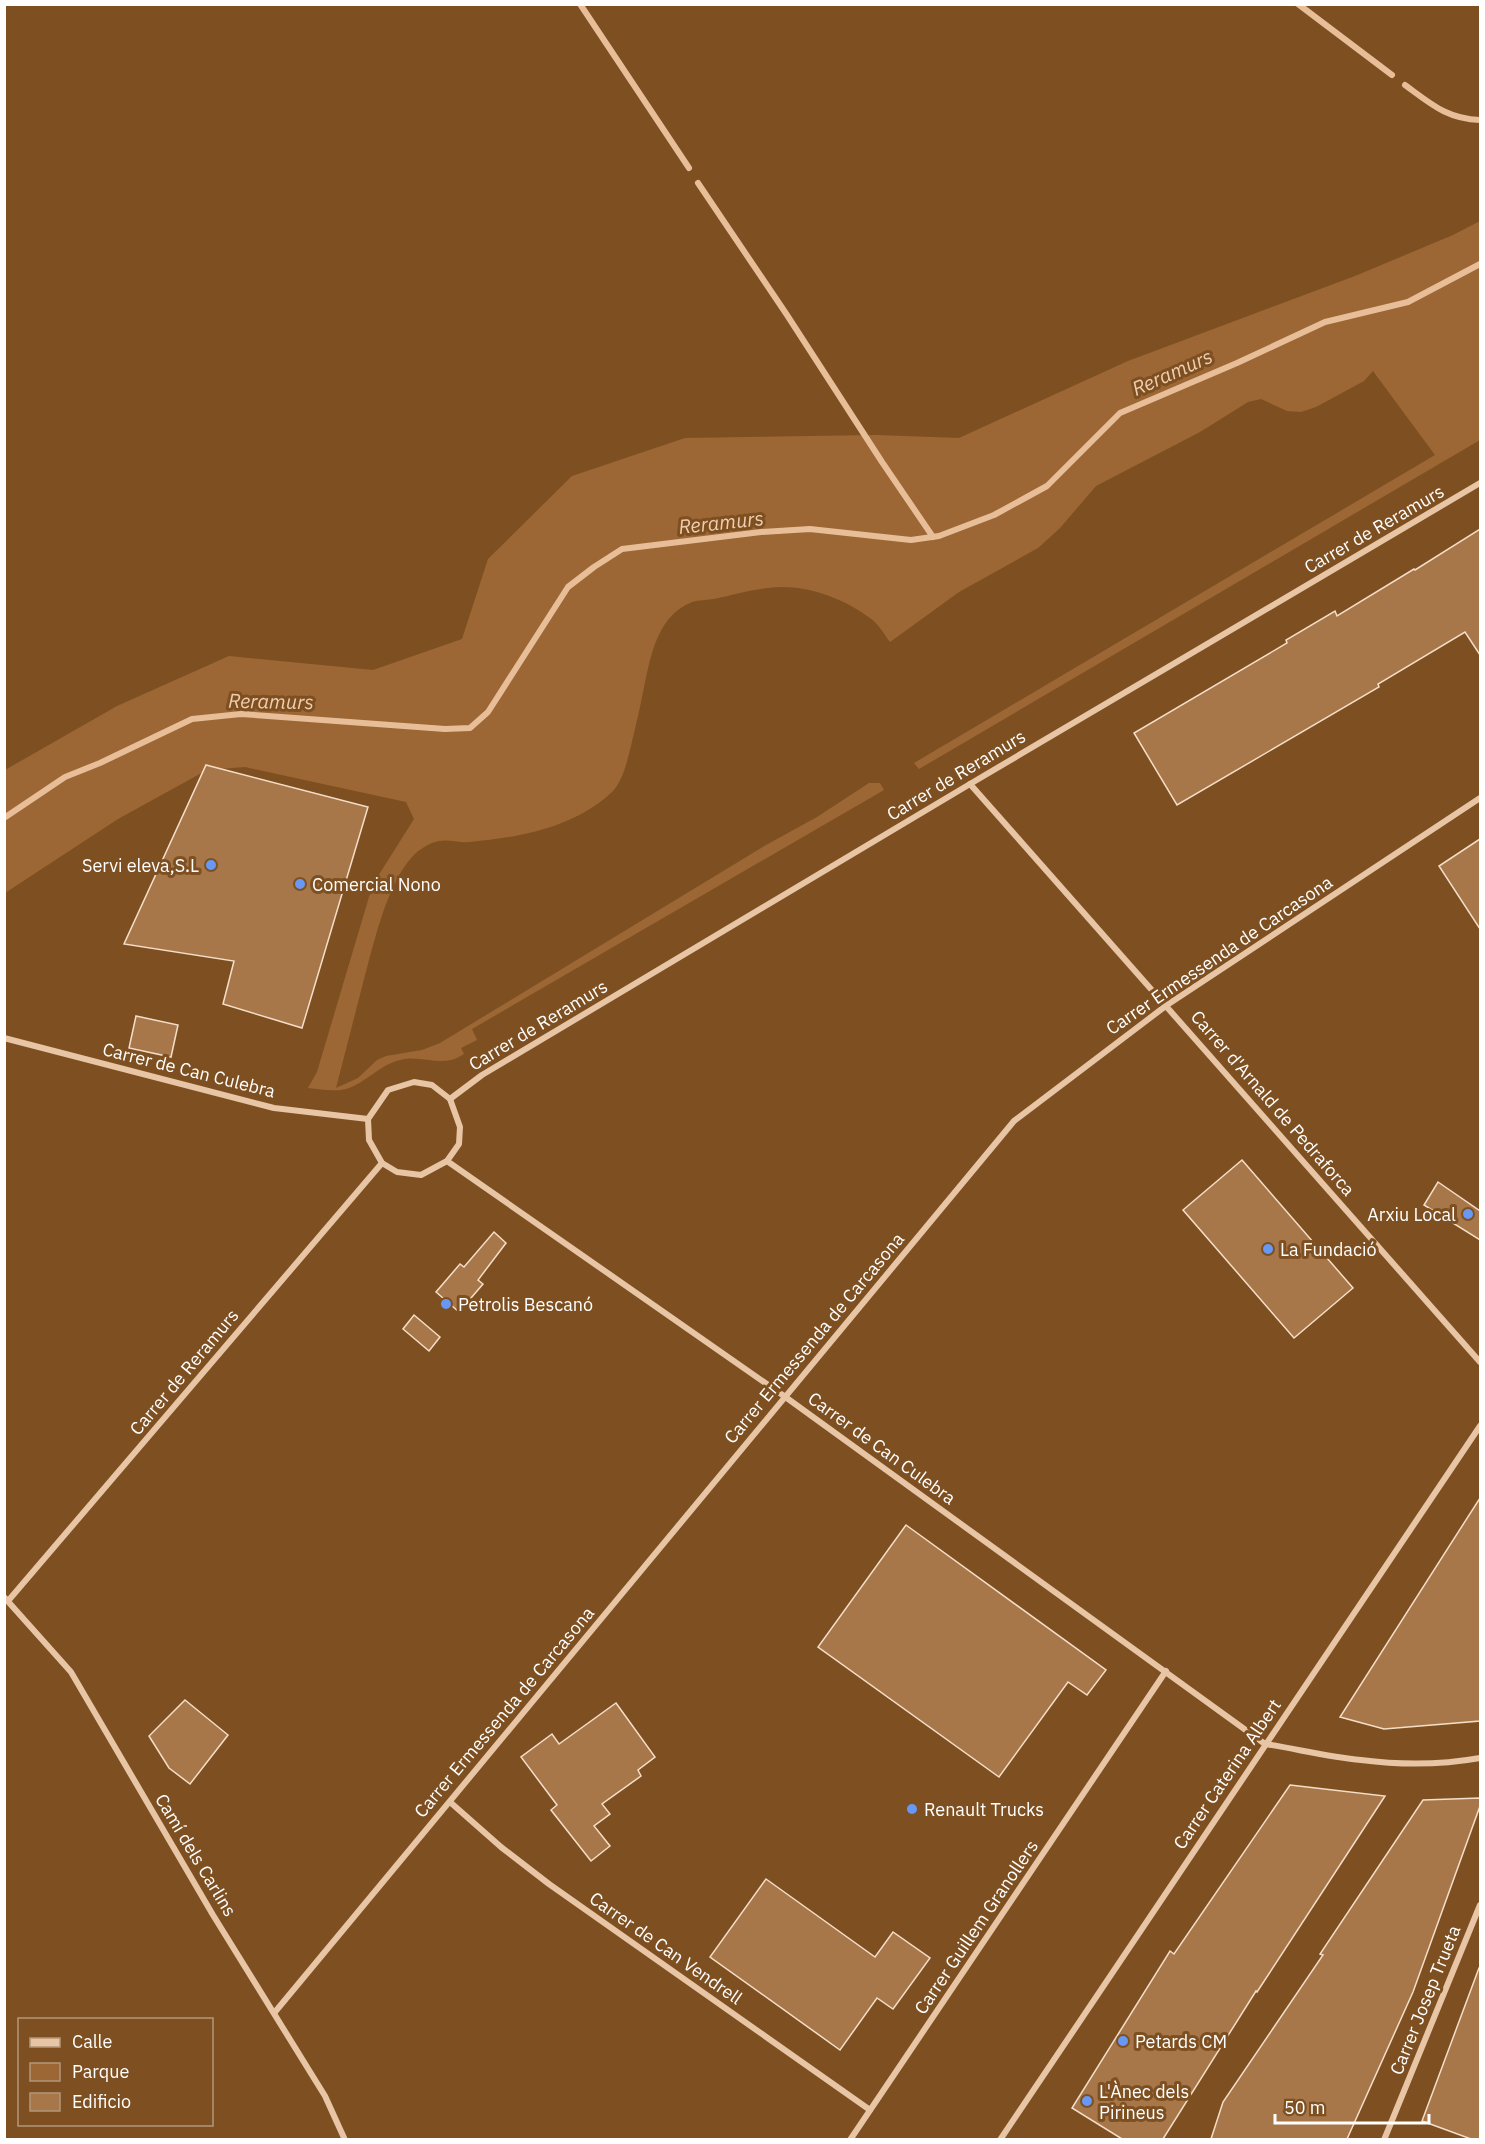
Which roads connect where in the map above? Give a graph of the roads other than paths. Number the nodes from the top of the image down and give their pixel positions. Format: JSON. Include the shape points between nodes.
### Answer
{"nodes":[{"id":1,"x":1480,"y":483,"type":"edge"},
{"id":2,"x":970,"y":784,"type":"junction"},
{"id":3,"x":1480,"y":798,"type":"edge"},
{"id":4,"x":1167,"y":1005,"type":"junction"},
{"id":5,"x":4,"y":1038,"type":"edge"},
{"id":6,"x":450,"y":1099,"type":"junction"},
{"id":7,"x":368,"y":1119,"type":"junction"},
{"id":8,"x":447,"y":1161,"type":"junction"},
{"id":9,"x":382,"y":1162,"type":"junction"},
{"id":10,"x":1480,"y":1362,"type":"edge"},
{"id":11,"x":784,"y":1396,"type":"junction"},
{"id":12,"x":1480,"y":1426,"type":"edge"},
{"id":13,"x":7,"y":1599,"type":"edge"},
{"id":14,"x":1166,"y":1671,"type":"junction"},
{"id":15,"x":1265,"y":1744,"type":"junction"},
{"id":16,"x":1480,"y":1758,"type":"edge"},
{"id":17,"x":450,"y":1802,"type":"junction"},
{"id":18,"x":1480,"y":1905,"type":"edge"},
{"id":19,"x":275,"y":2012,"type":"junction"},
{"id":20,"x":870,"y":2110,"type":"junction"},
{"id":21,"x":345,"y":2139,"type":"edge"},
{"id":22,"x":850,"y":2139,"type":"edge"},
{"id":23,"x":1000,"y":2139,"type":"edge"},
{"id":24,"x":1384,"y":2139,"type":"edge"}],
"edges":[{"from":1,"to":2,"type":"street","name":"Carrer de Reramurs"},
{"from":2,"to":4,"type":"street","name":"Carrer d'Arnald de Pedraforca"},
{"from":2,"to":6,"type":"street","name":"Carrer de Reramurs","via":[[492,1069]]},
{"from":3,"to":4,"type":"street","name":"Carrer Ermessenda de Carcasona"},
{"from":4,"to":10,"type":"street","name":"Carrer d'Arnald de Pedraforca"},
{"from":4,"to":11,"type":"street","name":"Carrer Ermessenda de Carcasona","via":[[1014,1121]]},
{"from":5,"to":7,"type":"street","name":"Carrer de Can Culebra","via":[[274,1108]]},
{"from":6,"to":7,"type":"street","via":[[432,1085],[414,1082],[388,1090]]},
{"from":6,"to":8,"type":"street","via":[[460,1127],[459,1144]]},
{"from":7,"to":9,"type":"street","via":[[369,1140]]},
{"from":8,"to":9,"type":"street","via":[[421,1174],[397,1172]]},
{"from":8,"to":11,"type":"street","name":"Carrer de Can Culebra"},
{"from":9,"to":13,"type":"street","name":"Carrer de Reramurs"},
{"from":11,"to":14,"type":"street","name":"Carrer de Can Culebra"},
{"from":11,"to":17,"type":"street","name":"Carrer Ermessenda de Carcasona"},
{"from":12,"to":15,"type":"street","name":"Carrer Caterina Albert"},
{"from":13,"to":19,"type":"street","name":"Camí dels Carlins","via":[[70,1672],[213,1915]]},
{"from":14,"to":15,"type":"street","name":"Carrer de Can Culebra"},
{"from":14,"to":20,"type":"street","name":"Carrer Guillem Granollers"},
{"from":15,"to":16,"type":"street","via":[[1360,1760],[1406,1763]]},
{"from":15,"to":23,"type":"street","name":"Carrer Caterina Albert"},
{"from":17,"to":19,"type":"street","name":"Carrer Ermessenda de Carcasona"},
{"from":17,"to":20,"type":"street","name":"Carrer de Can Vendrell","via":[[549,1884]]},
{"from":18,"to":24,"type":"street","name":"Carrer Josep Trueta"},
{"from":19,"to":21,"type":"street","name":"Camí dels Carlins","via":[[325,2096]]},
{"from":20,"to":22,"type":"street","name":"Carrer Guillem Granollers"}]}
